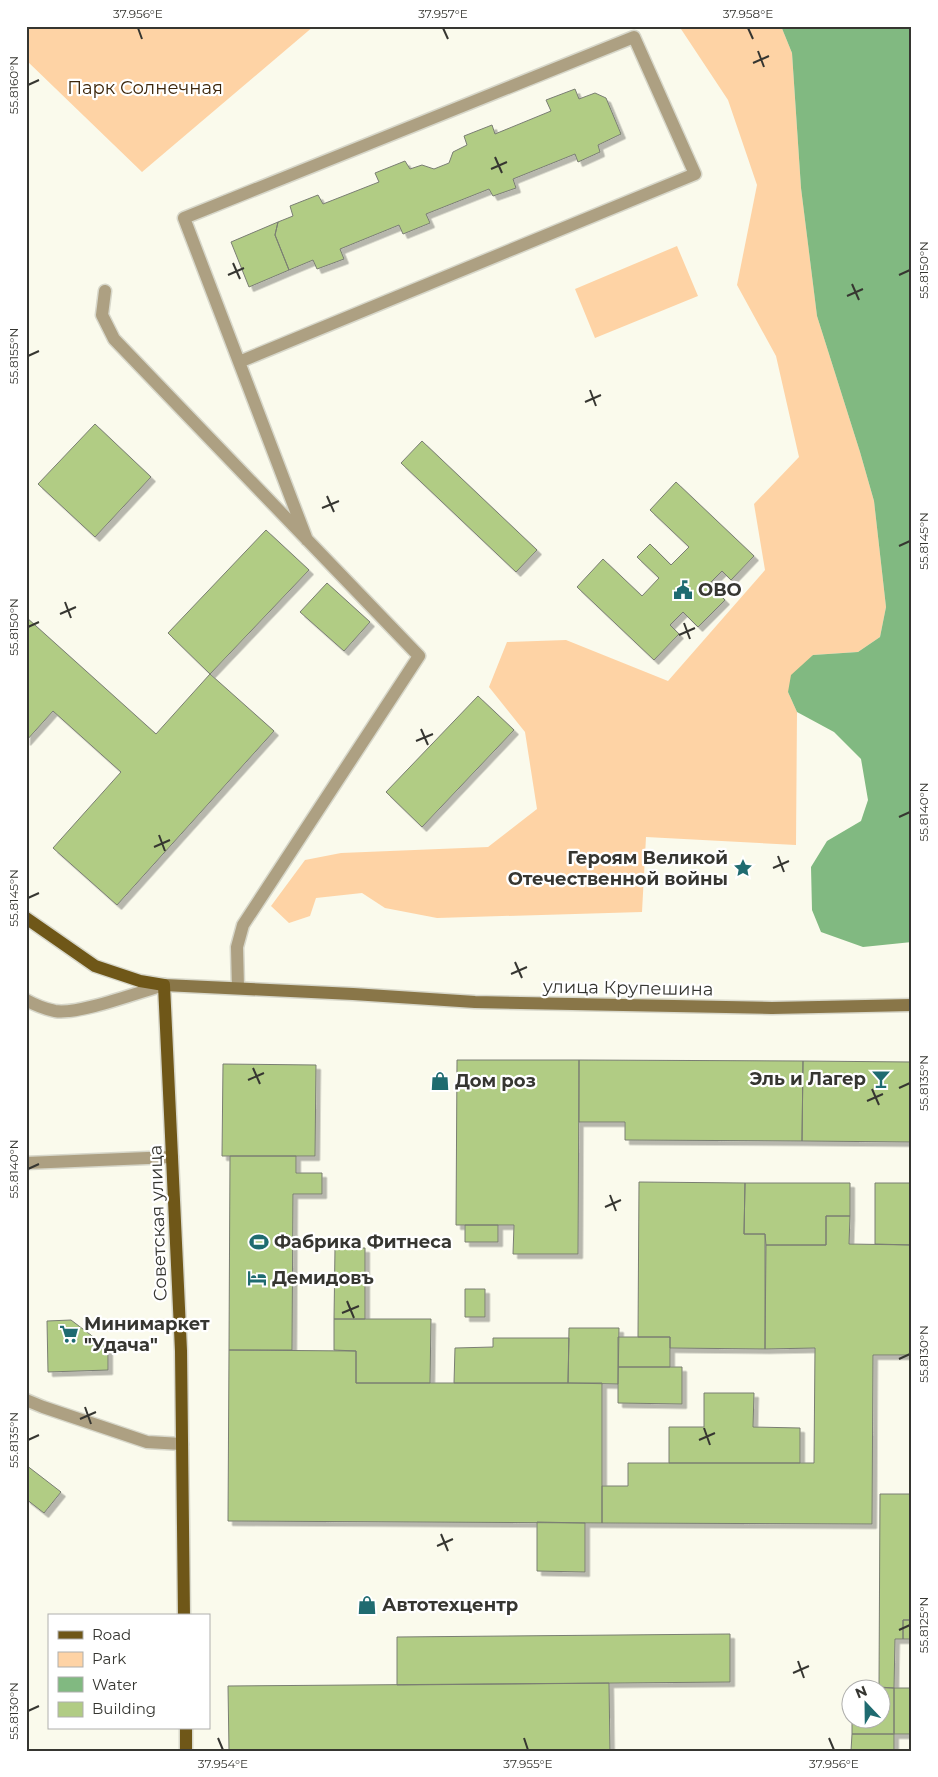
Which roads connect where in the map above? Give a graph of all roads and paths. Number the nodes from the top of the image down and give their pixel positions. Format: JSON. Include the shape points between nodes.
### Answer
{"nodes":[{"id":1,"x":105,"y":291,"type":"dead end"},
{"id":2,"x":239,"y":362,"type":"junction"},
{"id":3,"x":307,"y":540,"type":"junction"},
{"id":4,"x":26,"y":918,"type":"edge"},
{"id":5,"x":164,"y":985,"type":"junction"},
{"id":6,"x":238,"y":988,"type":"junction"},
{"id":7,"x":26,"y":1000,"type":"edge"},
{"id":8,"x":912,"y":1004,"type":"edge"},
{"id":9,"x":172,"y":1157,"type":"junction"},
{"id":10,"x":26,"y":1163,"type":"edge"},
{"id":11,"x":26,"y":1400,"type":"edge"},
{"id":12,"x":182,"y":1444,"type":"junction"},
{"id":13,"x":184,"y":1614,"type":"edge"},
{"id":14,"x":186,"y":1730,"type":"edge"},
{"id":15,"x":186,"y":1751,"type":"edge"}],
"edges":[{"from":1,"to":3,"type":"lane","via":[[102,315],[114,339]]},
{"from":2,"to":2,"type":"lane","via":[[184,218],[634,37],[695,174]]},
{"from":2,"to":3,"type":"lane"},
{"from":3,"to":6,"type":"lane","via":[[419,656],[243,925],[237,947]]},
{"from":4,"to":5,"type":"main road","via":[[95,966],[140,981]]},
{"from":5,"to":6,"type":"main road","name":"улица Крупешина"},
{"from":5,"to":7,"type":"lane","via":[[74,1011],[56,1012]]},
{"from":5,"to":9,"type":"main road","name":"Советская улица"},
{"from":6,"to":8,"type":"main road","name":"улица Крупешина","via":[[515,1002],[772,1008]]},
{"from":9,"to":10,"type":"lane"},
{"from":9,"to":12,"type":"main road","name":"Советская улица"},
{"from":11,"to":12,"type":"lane","via":[[147,1442]]},
{"from":12,"to":13,"type":"main road","name":"Советская улица"},
{"from":14,"to":15,"type":"main road"}]}
